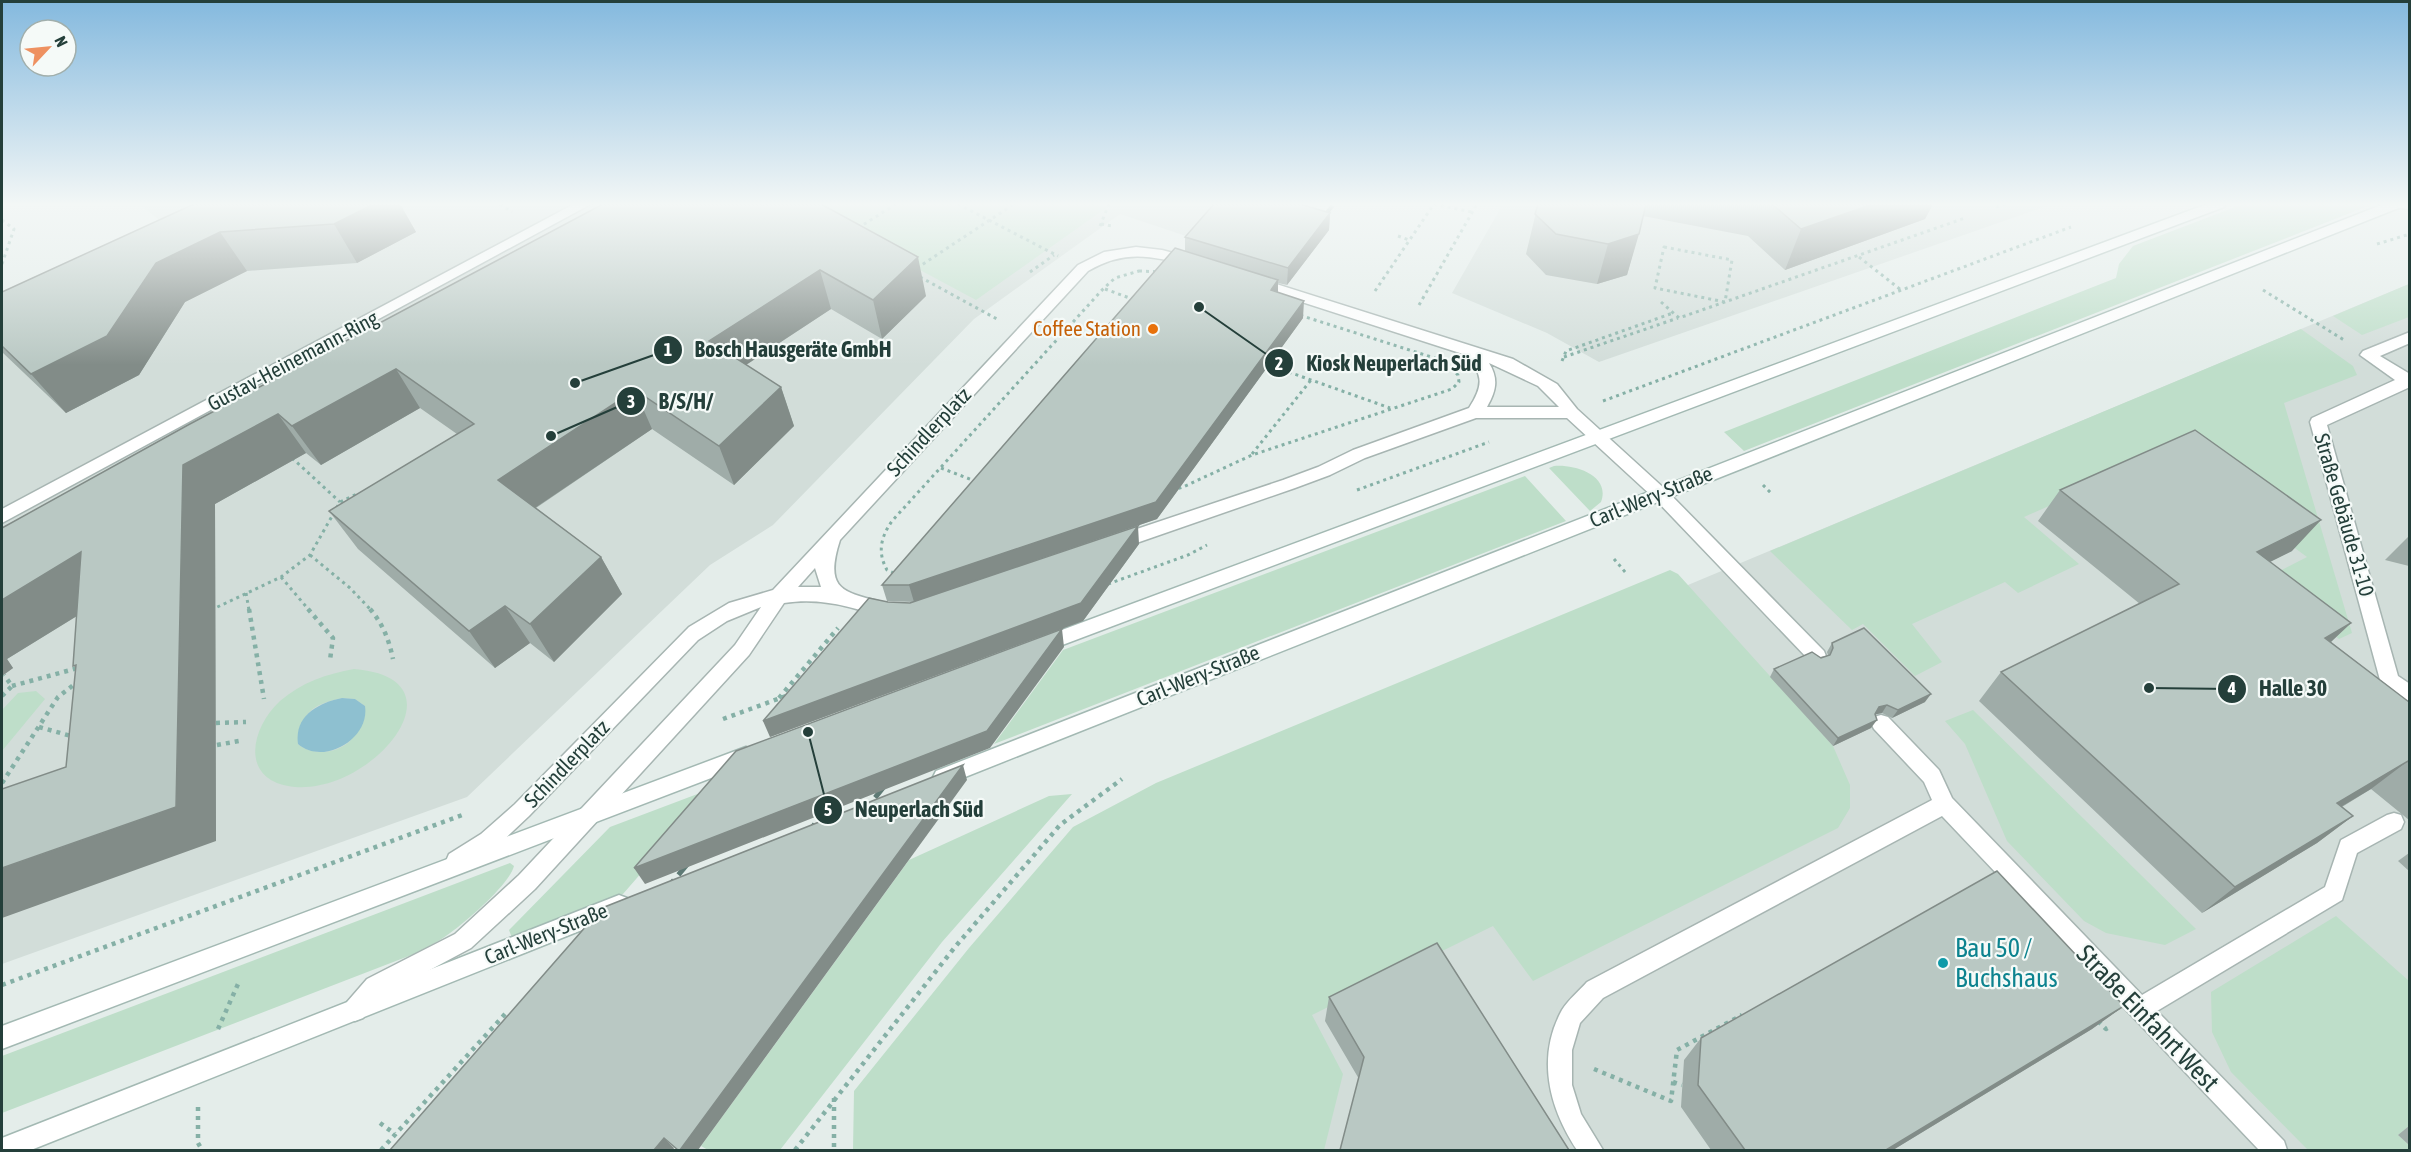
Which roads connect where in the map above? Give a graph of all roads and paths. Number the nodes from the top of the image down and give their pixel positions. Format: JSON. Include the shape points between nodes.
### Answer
{"nodes":[{"id":1,"x":484,"y":258,"type":"edge"},
{"id":2,"x":932,"y":258,"type":"edge"},
{"id":3,"x":1050,"y":258,"type":"edge"},
{"id":4,"x":1063,"y":258,"type":"edge"},
{"id":5,"x":1102,"y":258,"type":"edge"},
{"id":6,"x":1176,"y":258,"type":"edge"},
{"id":7,"x":1397,"y":258,"type":"edge"},
{"id":8,"x":1446,"y":258,"type":"edge"},
{"id":9,"x":1662,"y":258,"type":"edge"},
{"id":10,"x":1720,"y":258,"type":"edge"},
{"id":11,"x":1853,"y":258,"type":"edge"},
{"id":12,"x":1860,"y":258,"type":"edge"},
{"id":13,"x":1989,"y":258,"type":"edge"},
{"id":14,"x":2076,"y":258,"type":"edge"},
{"id":15,"x":2260,"y":258,"type":"edge"},
{"id":16,"x":1206,"y":267,"type":"edge"},
{"id":17,"x":1083,"y":268,"type":"junction"},
{"id":18,"x":1030,"y":272,"type":"dead end"},
{"id":19,"x":1238,"y":277,"type":"edge"},
{"id":20,"x":1103,"y":289,"type":"junction"},
{"id":21,"x":1902,"y":290,"type":"junction"},
{"id":22,"x":2263,"y":290,"type":"dead end"},
{"id":23,"x":1371,"y":296,"type":"dead end"},
{"id":24,"x":1661,"y":302,"type":"dead end"},
{"id":25,"x":1725,"y":302,"type":"junction"},
{"id":26,"x":1143,"y":303,"type":"edge"},
{"id":27,"x":1674,"y":313,"type":"junction"},
{"id":28,"x":1679,"y":318,"type":"junction"},
{"id":29,"x":1405,"y":330,"type":"junction"},
{"id":30,"x":1022,"y":332,"type":"junction"},
{"id":31,"x":2409,"y":337,"type":"edge"},
{"id":32,"x":1467,"y":350,"type":"junction"},
{"id":33,"x":1566,"y":351,"type":"dead end"},
{"id":34,"x":2368,"y":355,"type":"junction"},
{"id":35,"x":1564,"y":357,"type":"dead end"},
{"id":36,"x":1269,"y":365,"type":"edge"},
{"id":37,"x":1312,"y":380,"type":"junction"},
{"id":38,"x":2409,"y":381,"type":"edge"},
{"id":39,"x":1392,"y":409,"type":"junction"},
{"id":40,"x":1397,"y":412,"type":"dead end"},
{"id":41,"x":1475,"y":412,"type":"junction"},
{"id":42,"x":1571,"y":413,"type":"junction"},
{"id":43,"x":1598,"y":437,"type":"junction"},
{"id":44,"x":1493,"y":440,"type":"dead end"},
{"id":45,"x":288,"y":455,"type":"edge"},
{"id":46,"x":1252,"y":455,"type":"junction"},
{"id":47,"x":941,"y":468,"type":"junction"},
{"id":48,"x":977,"y":482,"type":"edge"},
{"id":49,"x":1763,"y":485,"type":"dead end"},
{"id":50,"x":1353,"y":491,"type":"dead end"},
{"id":51,"x":361,"y":493,"type":"edge"},
{"id":52,"x":1771,"y":493,"type":"dead end"},
{"id":53,"x":1660,"y":494,"type":"junction"},
{"id":54,"x":340,"y":502,"type":"junction"},
{"id":55,"x":1099,"y":504,"type":"edge"},
{"id":56,"x":1083,"y":512,"type":"edge"},
{"id":57,"x":1101,"y":514,"type":"junction"},
{"id":58,"x":1065,"y":516,"type":"edge"},
{"id":59,"x":2,"y":517,"type":"edge"},
{"id":60,"x":1112,"y":518,"type":"edge"},
{"id":61,"x":1077,"y":521,"type":"junction"},
{"id":62,"x":1070,"y":530,"type":"edge"},
{"id":63,"x":837,"y":531,"type":"junction"},
{"id":64,"x":1035,"y":535,"type":"edge"},
{"id":65,"x":1023,"y":538,"type":"junction"},
{"id":66,"x":1212,"y":542,"type":"dead end"},
{"id":67,"x":1028,"y":544,"type":"edge"},
{"id":68,"x":1096,"y":550,"type":"edge"},
{"id":69,"x":310,"y":555,"type":"junction"},
{"id":70,"x":1614,"y":559,"type":"dead end"},
{"id":71,"x":887,"y":570,"type":"junction"},
{"id":72,"x":1626,"y":573,"type":"dead end"},
{"id":73,"x":281,"y":577,"type":"junction"},
{"id":74,"x":1101,"y":586,"type":"edge"},
{"id":75,"x":246,"y":593,"type":"junction"},
{"id":76,"x":839,"y":596,"type":"junction"},
{"id":77,"x":778,"y":597,"type":"junction"},
{"id":78,"x":860,"y":603,"type":"junction"},
{"id":79,"x":903,"y":611,"type":"edge"},
{"id":80,"x":205,"y":612,"type":"dead end"},
{"id":81,"x":1025,"y":651,"type":"edge"},
{"id":82,"x":1817,"y":656,"type":"edge"},
{"id":83,"x":393,"y":659,"type":"dead end"},
{"id":84,"x":330,"y":660,"type":"dead end"},
{"id":85,"x":79,"y":668,"type":"edge"},
{"id":86,"x":4,"y":675,"type":"dead end"},
{"id":87,"x":84,"y":676,"type":"edge"},
{"id":88,"x":12,"y":686,"type":"junction"},
{"id":89,"x":789,"y":695,"type":"edge"},
{"id":90,"x":2409,"y":695,"type":"edge"},
{"id":91,"x":2,"y":696,"type":"edge"},
{"id":92,"x":264,"y":699,"type":"dead end"},
{"id":93,"x":778,"y":699,"type":"junction"},
{"id":94,"x":246,"y":722,"type":"dead end"},
{"id":95,"x":712,"y":722,"type":"dead end"},
{"id":96,"x":216,"y":723,"type":"dead end"},
{"id":97,"x":1881,"y":723,"type":"dead end"},
{"id":98,"x":39,"y":727,"type":"junction"},
{"id":99,"x":80,"y":735,"type":"edge"},
{"id":100,"x":238,"y":741,"type":"dead end"},
{"id":101,"x":217,"y":746,"type":"dead end"},
{"id":102,"x":768,"y":748,"type":"edge"},
{"id":103,"x":1122,"y":779,"type":"dead end"},
{"id":104,"x":2,"y":783,"type":"edge"},
{"id":105,"x":929,"y":783,"type":"edge"},
{"id":106,"x":1944,"y":804,"type":"junction"},
{"id":107,"x":474,"y":811,"type":"dead end"},
{"id":108,"x":589,"y":815,"type":"junction"},
{"id":109,"x":2394,"y":822,"type":"dead end"},
{"id":110,"x":441,"y":872,"type":"junction"},
{"id":111,"x":642,"y":896,"type":"edge"},
{"id":112,"x":2,"y":985,"type":"edge"},
{"id":113,"x":2139,"y":1009,"type":"junction"},
{"id":114,"x":355,"y":1010,"type":"junction"},
{"id":115,"x":1749,"y":1011,"type":"edge"},
{"id":116,"x":506,"y":1013,"type":"dead end"},
{"id":117,"x":2090,"y":1013,"type":"edge"},
{"id":118,"x":2,"y":1038,"type":"edge"},
{"id":119,"x":1673,"y":1082,"type":"junction"},
{"id":120,"x":1682,"y":1085,"type":"dead end"},
{"id":121,"x":834,"y":1098,"type":"junction"},
{"id":122,"x":1571,"y":1120,"type":"junction"},
{"id":123,"x":380,"y":1123,"type":"dead end"},
{"id":124,"x":395,"y":1134,"type":"junction"},
{"id":125,"x":2,"y":1150,"type":"edge"},
{"id":126,"x":381,"y":1150,"type":"edge"},
{"id":127,"x":795,"y":1150,"type":"edge"},
{"id":128,"x":834,"y":1150,"type":"edge"},
{"id":129,"x":1591,"y":1150,"type":"edge"},
{"id":130,"x":2275,"y":1150,"type":"edge"}],
"edges":[{"from":1,"to":59,"type":"main road","name":"Gustav-Heinemann-Ring"},
{"from":2,"to":30,"type":"path","via":[[911,272]]},
{"from":3,"to":18,"type":"path"},
{"from":4,"to":17,"type":"path"},
{"from":5,"to":17,"type":"main road","name":"Schindlerplatz"},
{"from":6,"to":16,"type":"main road","name":"Schindlerplatz"},
{"from":7,"to":23,"type":"path"},
{"from":8,"to":29,"type":"path"},
{"from":9,"to":25,"type":"path","via":[[1655,288]]},
{"from":10,"to":25,"type":"path","via":[[1732,260]]},
{"from":11,"to":25,"type":"path"},
{"from":12,"to":21,"type":"path"},
{"from":13,"to":21,"type":"path"},
{"from":14,"to":43,"type":"main road"},
{"from":15,"to":53,"type":"main road","name":"Carl-Wery-Straße"},
{"from":17,"to":30,"type":"main road","name":"Schindlerplatz"},
{"from":19,"to":29,"type":"main road"},
{"from":20,"to":26,"type":"path"},
{"from":20,"to":39,"type":"path","via":[[1126,273],[1164,272],[1444,361],[1458,375],[1459,382],[1452,389]]},
{"from":20,"to":47,"type":"path"},
{"from":21,"to":42,"type":"path"},
{"from":22,"to":34,"type":"path"},
{"from":24,"to":27,"type":"path"},
{"from":25,"to":28,"type":"path"},
{"from":27,"to":28,"type":"path"},
{"from":27,"to":33,"type":"path"},
{"from":28,"to":35,"type":"path"},
{"from":29,"to":32,"type":"main road"},
{"from":30,"to":63,"type":"main road","name":"Schindlerplatz"},
{"from":31,"to":34,"type":"main road"},
{"from":32,"to":41,"type":"main road","via":[[1478,358],[1489,380],[1488,390]]},
{"from":32,"to":42,"type":"main road","via":[[1507,363],[1545,383],[1561,396]]},
{"from":34,"to":38,"type":"main road"},
{"from":36,"to":37,"type":"path"},
{"from":37,"to":39,"type":"path"},
{"from":37,"to":46,"type":"path"},
{"from":38,"to":90,"type":"main road","name":"Straße Gebäude 31-10","via":[[2318,422],[2390,680]]},
{"from":39,"to":40,"type":"path"},
{"from":39,"to":46,"type":"path"},
{"from":41,"to":42,"type":"main road"},
{"from":41,"to":68,"type":"main road","via":[[1289,484]]},
{"from":42,"to":43,"type":"main road"},
{"from":43,"to":53,"type":"main road"},
{"from":43,"to":81,"type":"main road"},
{"from":44,"to":50,"type":"path"},
{"from":45,"to":54,"type":"path"},
{"from":46,"to":57,"type":"path","via":[[1183,487]]},
{"from":47,"to":48,"type":"path"},
{"from":47,"to":71,"type":"path","via":[[884,533],[880,556]]},
{"from":49,"to":52,"type":"path"},
{"from":51,"to":54,"type":"path"},
{"from":53,"to":82,"type":"main road"},
{"from":53,"to":105,"type":"main road","name":"Carl-Wery-Straße"},
{"from":54,"to":69,"type":"path"},
{"from":55,"to":57,"type":"path"},
{"from":56,"to":61,"type":"path"},
{"from":57,"to":60,"type":"path"},
{"from":57,"to":61,"type":"path"},
{"from":58,"to":61,"type":"path"},
{"from":61,"to":62,"type":"path"},
{"from":61,"to":65,"type":"path"},
{"from":63,"to":76,"type":"main road","via":[[828,547],[824,575],[829,589]]},
{"from":63,"to":77,"type":"main road","name":"Schindlerplatz"},
{"from":64,"to":65,"type":"path","via":[[1020,531]]},
{"from":65,"to":67,"type":"path"},
{"from":65,"to":71,"type":"path","via":[[909,574]]},
{"from":66,"to":74,"type":"path","via":[[1188,555]]},
{"from":69,"to":73,"type":"path"},
{"from":69,"to":83,"type":"path","via":[[371,609],[392,642]]},
{"from":70,"to":72,"type":"path"},
{"from":71,"to":78,"type":"path"},
{"from":73,"to":75,"type":"path"},
{"from":73,"to":84,"type":"path","via":[[333,638]]},
{"from":75,"to":80,"type":"path"},
{"from":75,"to":92,"type":"path"},
{"from":76,"to":77,"type":"main road","via":[[812,593]]},
{"from":76,"to":78,"type":"main road"},
{"from":77,"to":108,"type":"main road","name":"Schindlerplatz","via":[[742,650]]},
{"from":77,"to":110,"type":"main road","name":"Schindlerplatz","via":[[736,609],[706,624],[678,648],[522,810],[488,841]]},
{"from":78,"to":79,"type":"main road"},
{"from":78,"to":93,"type":"path"},
{"from":85,"to":88,"type":"path"},
{"from":86,"to":88,"type":"path"},
{"from":87,"to":98,"type":"path","via":[[58,697]]},
{"from":88,"to":91,"type":"path"},
{"from":89,"to":93,"type":"path"},
{"from":93,"to":95,"type":"path"},
{"from":94,"to":96,"type":"path"},
{"from":97,"to":106,"type":"main road","name":"Straße Einfahrt West","via":[[1932,776]]},
{"from":98,"to":99,"type":"path","via":[[69,736]]},
{"from":98,"to":104,"type":"path"},
{"from":100,"to":101,"type":"path"},
{"from":102,"to":108,"type":"main road"},
{"from":103,"to":121,"type":"path","via":[[1059,825],[955,946]]},
{"from":106,"to":113,"type":"main road","name":"Straße Einfahrt West"},
{"from":106,"to":122,"type":"main road","via":[[1595,990],[1571,1016],[1560,1050],[1560,1085]]},
{"from":107,"to":112,"type":"path"},
{"from":108,"to":110,"type":"main road"},
{"from":108,"to":114,"type":"main road","name":"Schindlerplatz","via":[[527,882],[463,941],[375,987]]},
{"from":109,"to":113,"type":"main road","via":[[2348,847],[2334,893]]},
{"from":110,"to":118,"type":"main road"},
{"from":111,"to":114,"type":"main road","name":"Carl-Wery-Straße"},
{"from":113,"to":117,"type":"path","via":[[2106,1029]]},
{"from":113,"to":130,"type":"main road","name":"Straße Einfahrt West"},
{"from":114,"to":125,"type":"main road","name":"Carl-Wery-Straße"},
{"from":115,"to":119,"type":"path","via":[[1677,1050]]},
{"from":116,"to":124,"type":"path"},
{"from":119,"to":120,"type":"path"},
{"from":119,"to":122,"type":"path","via":[[1671,1101],[1591,1068]]},
{"from":121,"to":127,"type":"path"},
{"from":121,"to":128,"type":"path"},
{"from":122,"to":129,"type":"main road"},
{"from":123,"to":124,"type":"path"},
{"from":124,"to":126,"type":"path"}]}
